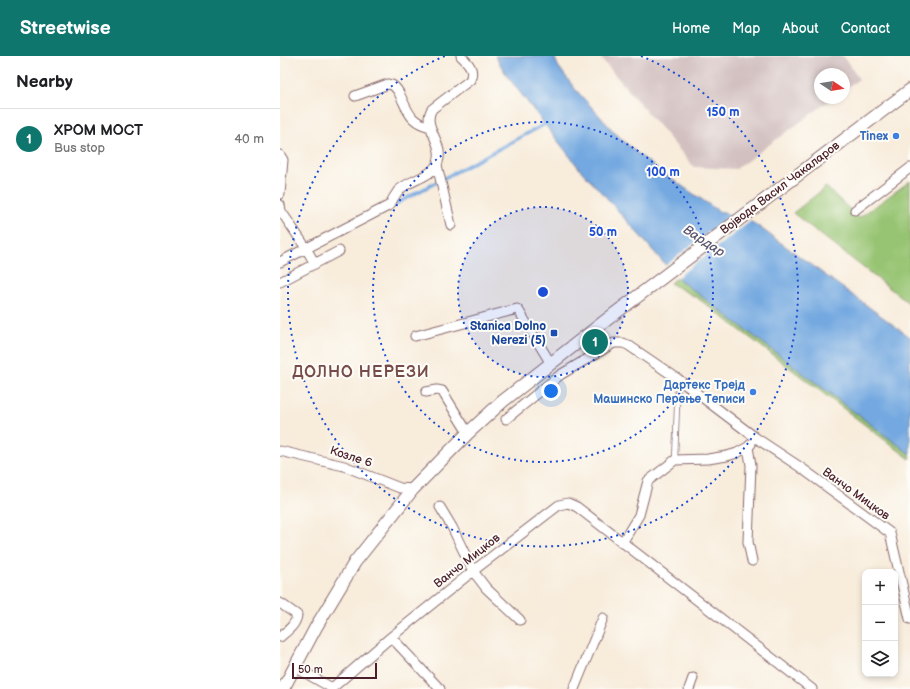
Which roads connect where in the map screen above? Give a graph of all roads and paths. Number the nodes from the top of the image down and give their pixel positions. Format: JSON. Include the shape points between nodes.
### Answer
{"nodes":[{"id":1,"x":461,"y":56,"type":"edge"},
{"id":2,"x":910,"y":90,"type":"edge"},
{"id":3,"x":355,"y":96,"type":"dead end"},
{"id":4,"x":430,"y":127,"type":"junction"},
{"id":5,"x":280,"y":155,"type":"edge"},
{"id":6,"x":436,"y":165,"type":"junction"},
{"id":7,"x":910,"y":168,"type":"edge"},
{"id":8,"x":280,"y":194,"type":"edge"},
{"id":9,"x":280,"y":205,"type":"edge"},
{"id":10,"x":855,"y":210,"type":"dead end"},
{"id":11,"x":451,"y":225,"type":"dead end"},
{"id":12,"x":306,"y":248,"type":"junction"},
{"id":13,"x":339,"y":251,"type":"dead end"},
{"id":14,"x":280,"y":262,"type":"edge"},
{"id":15,"x":315,"y":264,"type":"junction"},
{"id":16,"x":280,"y":282,"type":"edge"},
{"id":17,"x":415,"y":336,"type":"dead end"},
{"id":18,"x":551,"y":364,"type":"junction"},
{"id":19,"x":678,"y":379,"type":"junction"},
{"id":20,"x":426,"y":392,"type":"dead end"},
{"id":21,"x":506,"y":419,"type":"dead end"},
{"id":22,"x":468,"y":433,"type":"junction"},
{"id":23,"x":756,"y":438,"type":"junction"},
{"id":24,"x":748,"y":447,"type":"junction"},
{"id":25,"x":280,"y":451,"type":"edge"},
{"id":26,"x":675,"y":460,"type":"junction"},
{"id":27,"x":413,"y":489,"type":"junction"},
{"id":28,"x":440,"y":508,"type":"dead end"},
{"id":29,"x":622,"y":543,"type":"junction"},
{"id":30,"x":752,"y":561,"type":"dead end"},
{"id":31,"x":473,"y":571,"type":"junction"},
{"id":32,"x":280,"y":603,"type":"edge"},
{"id":33,"x":603,"y":618,"type":"dead end"},
{"id":34,"x":910,"y":619,"type":"edge"},
{"id":35,"x":520,"y":620,"type":"dead end"},
{"id":36,"x":280,"y":637,"type":"edge"},
{"id":37,"x":391,"y":637,"type":"junction"},
{"id":38,"x":296,"y":667,"type":"junction"},
{"id":39,"x":693,"y":678,"type":"dead end"},
{"id":40,"x":436,"y":687,"type":"edge"},
{"id":41,"x":283,"y":689,"type":"edge"},
{"id":42,"x":331,"y":689,"type":"edge"},
{"id":43,"x":574,"y":689,"type":"edge"},
{"id":44,"x":689,"y":689,"type":"edge"},
{"id":45,"x":812,"y":689,"type":"edge"}],
"edges":[{"from":1,"to":4,"type":"street","via":[[470,66],[472,76],[432,109],[428,119]]},
{"from":2,"to":18,"type":"street","name":"Војвода Васил Чакаларов"},
{"from":3,"to":4,"type":"street","via":[[388,84],[392,85],[411,117],[421,125]]},
{"from":4,"to":6,"type":"street","via":[[439,154]]},
{"from":5,"to":8,"type":"street","via":[[283,160]]},
{"from":6,"to":11,"type":"street"},
{"from":6,"to":12,"type":"street","via":[[431,172],[399,191],[390,204]]},
{"from":7,"to":10,"type":"street"},
{"from":9,"to":12,"type":"street"},
{"from":12,"to":14,"type":"street"},
{"from":12,"to":15,"type":"street"},
{"from":13,"to":15,"type":"street"},
{"from":15,"to":16,"type":"street"},
{"from":17,"to":18,"type":"street","via":[[518,309]]},
{"from":18,"to":22,"type":"street","name":"Војвода Васил Чакаларов","via":[[503,401]]},
{"from":19,"to":21,"type":"street","name":"Ванчо Мицков","via":[[628,345],[614,344],[560,376]]},
{"from":19,"to":23,"type":"street","name":"Ванчо Мицков"},
{"from":19,"to":26,"type":"lane"},
{"from":20,"to":22,"type":"street","via":[[442,391]]},
{"from":22,"to":27,"type":"street","name":"Војвода Васил Чакаларов"},
{"from":23,"to":24,"type":"street"},
{"from":23,"to":34,"type":"street","name":"Ванчо Мицков","via":[[890,533]]},
{"from":24,"to":26,"type":"street","via":[[727,456]]},
{"from":24,"to":30,"type":"street","via":[[752,465],[748,542]]},
{"from":25,"to":27,"type":"street","name":"Козле 6","via":[[344,466],[400,488]]},
{"from":26,"to":29,"type":"street","via":[[648,481],[639,515]]},
{"from":27,"to":38,"type":"street","name":"Војвода Васил Чакаларов","via":[[355,562],[316,627]]},
{"from":28,"to":31,"type":"street"},
{"from":29,"to":31,"type":"street","name":"Ванчо Мицков","via":[[577,507],[564,503]]},
{"from":29,"to":45,"type":"street","name":"Ванчо Мицков"},
{"from":31,"to":35,"type":"street","via":[[486,588]]},
{"from":31,"to":37,"type":"street","name":"Ванчо Мицков"},
{"from":32,"to":36,"type":"street","via":[[297,615],[293,625]]},
{"from":33,"to":43,"type":"street"},
{"from":37,"to":40,"type":"street"},
{"from":37,"to":42,"type":"street","name":"Ванчо Мицков"},
{"from":38,"to":41,"type":"street","name":"Војвода Васил Чакаларов"},
{"from":38,"to":42,"type":"street","name":"Ванчо Мицков"},
{"from":39,"to":44,"type":"street"}]}
